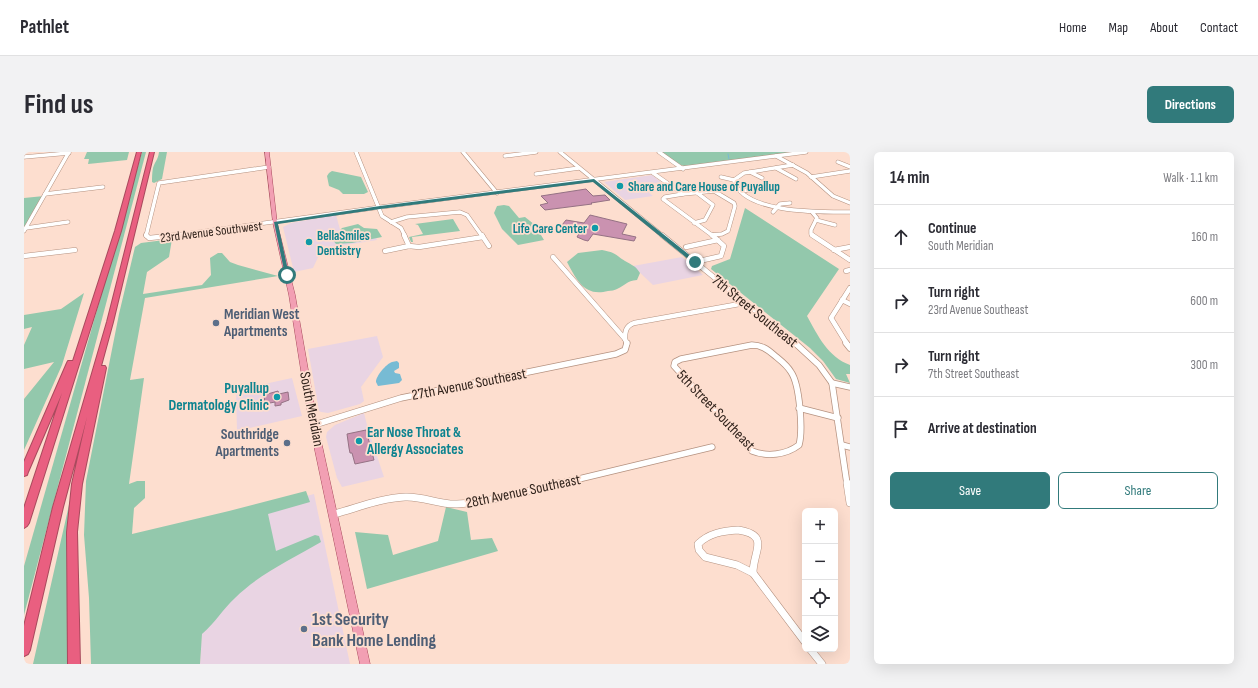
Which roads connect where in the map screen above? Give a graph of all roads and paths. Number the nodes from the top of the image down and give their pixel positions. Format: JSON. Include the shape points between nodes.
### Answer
{"nodes":[{"id":1,"x":69,"y":152,"type":"edge"},
{"id":2,"x":139,"y":152,"type":"edge"},
{"id":3,"x":152,"y":152,"type":"edge"},
{"id":4,"x":267,"y":152,"type":"edge"},
{"id":5,"x":356,"y":152,"type":"edge"},
{"id":6,"x":464,"y":152,"type":"edge"},
{"id":7,"x":536,"y":152,"type":"edge"},
{"id":8,"x":560,"y":152,"type":"edge"},
{"id":9,"x":659,"y":152,"type":"edge"},
{"id":10,"x":806,"y":152,"type":"edge"},
{"id":11,"x":505,"y":156,"type":"dead end"},
{"id":12,"x":776,"y":156,"type":"junction"},
{"id":13,"x":24,"y":157,"type":"edge"},
{"id":14,"x":838,"y":162,"type":"dead end"},
{"id":15,"x":793,"y":165,"type":"junction"},
{"id":16,"x":269,"y":167,"type":"junction"},
{"id":17,"x":850,"y":167,"type":"edge"},
{"id":18,"x":579,"y":168,"type":"junction"},
{"id":19,"x":683,"y":168,"type":"junction"},
{"id":20,"x":776,"y":168,"type":"junction"},
{"id":21,"x":850,"y":171,"type":"edge"},
{"id":22,"x":750,"y":172,"type":"junction"},
{"id":23,"x":652,"y":173,"type":"junction"},
{"id":24,"x":536,"y":174,"type":"dead end"},
{"id":25,"x":811,"y":177,"type":"junction"},
{"id":26,"x":721,"y":178,"type":"dead end"},
{"id":27,"x":762,"y":178,"type":"dead end"},
{"id":28,"x":796,"y":179,"type":"dead end"},
{"id":29,"x":594,"y":180,"type":"junction"},
{"id":30,"x":734,"y":180,"type":"junction"},
{"id":31,"x":103,"y":187,"type":"dead end"},
{"id":32,"x":760,"y":189,"type":"dead end"},
{"id":33,"x":740,"y":191,"type":"junction"},
{"id":34,"x":497,"y":192,"type":"junction"},
{"id":35,"x":696,"y":192,"type":"junction"},
{"id":36,"x":45,"y":194,"type":"junction"},
{"id":37,"x":683,"y":194,"type":"junction"},
{"id":38,"x":790,"y":203,"type":"dead end"},
{"id":39,"x":850,"y":203,"type":"edge"},
{"id":40,"x":777,"y":207,"type":"junction"},
{"id":41,"x":380,"y":208,"type":"junction"},
{"id":42,"x":773,"y":212,"type":"dead end"},
{"id":43,"x":812,"y":212,"type":"junction"},
{"id":44,"x":850,"y":212,"type":"edge"},
{"id":45,"x":816,"y":220,"type":"junction"},
{"id":46,"x":68,"y":222,"type":"dead end"},
{"id":47,"x":391,"y":222,"type":"junction"},
{"id":48,"x":275,"y":223,"type":"junction"},
{"id":49,"x":694,"y":223,"type":"junction"},
{"id":50,"x":835,"y":225,"type":"dead end"},
{"id":51,"x":25,"y":230,"type":"edge"},
{"id":52,"x":712,"y":235,"type":"junction"},
{"id":53,"x":483,"y":237,"type":"junction"},
{"id":54,"x":718,"y":240,"type":"junction"},
{"id":55,"x":409,"y":246,"type":"junction"},
{"id":56,"x":489,"y":246,"type":"dead end"},
{"id":57,"x":686,"y":247,"type":"dead end"},
{"id":58,"x":850,"y":247,"type":"edge"},
{"id":59,"x":75,"y":250,"type":"dead end"},
{"id":60,"x":834,"y":250,"type":"junction"},
{"id":61,"x":385,"y":252,"type":"dead end"},
{"id":62,"x":24,"y":256,"type":"edge"},
{"id":63,"x":553,"y":257,"type":"dead end"},
{"id":64,"x":850,"y":260,"type":"edge"},
{"id":65,"x":695,"y":262,"type":"junction"},
{"id":66,"x":850,"y":288,"type":"edge"},
{"id":67,"x":842,"y":300,"type":"junction"},
{"id":68,"x":745,"y":303,"type":"junction"},
{"id":69,"x":850,"y":304,"type":"edge"},
{"id":70,"x":110,"y":322,"type":"junction"},
{"id":71,"x":88,"y":326,"type":"junction"},
{"id":72,"x":625,"y":339,"type":"junction"},
{"id":73,"x":850,"y":348,"type":"edge"},
{"id":74,"x":832,"y":384,"type":"junction"},
{"id":75,"x":850,"y":387,"type":"edge"},
{"id":76,"x":799,"y":408,"type":"junction"},
{"id":77,"x":838,"y":418,"type":"junction"},
{"id":78,"x":314,"y":425,"type":"junction"},
{"id":79,"x":842,"y":444,"type":"junction"},
{"id":80,"x":712,"y":447,"type":"dead end"},
{"id":81,"x":850,"y":447,"type":"edge"},
{"id":82,"x":24,"y":472,"type":"edge"},
{"id":83,"x":850,"y":503,"type":"edge"},
{"id":84,"x":334,"y":514,"type":"junction"},
{"id":85,"x":24,"y":523,"type":"edge"},
{"id":86,"x":753,"y":573,"type":"junction"},
{"id":87,"x":802,"y":638,"type":"edge"},
{"id":88,"x":24,"y":650,"type":"edge"},
{"id":89,"x":812,"y":652,"type":"edge"},
{"id":90,"x":74,"y":664,"type":"edge"},
{"id":91,"x":365,"y":664,"type":"edge"},
{"id":92,"x":822,"y":664,"type":"edge"}],
"edges":[{"from":1,"to":13,"type":"street"},
{"from":1,"to":36,"type":"street"},
{"from":2,"to":71,"type":"highway","via":[[118,231]]},
{"from":3,"to":70,"type":"highway"},
{"from":4,"to":16,"type":"main road","name":"South Meridian"},
{"from":5,"to":41,"type":"street"},
{"from":6,"to":34,"type":"street"},
{"from":7,"to":11,"type":"street"},
{"from":8,"to":18,"type":"street","name":"7th Street Southeast"},
{"from":9,"to":19,"type":"street"},
{"from":10,"to":12,"type":"street","name":"23rd Avenue Southwest"},
{"from":12,"to":15,"type":"street"},
{"from":12,"to":19,"type":"street","name":"23rd Avenue Southwest"},
{"from":14,"to":17,"type":"street"},
{"from":15,"to":20,"type":"street"},
{"from":15,"to":25,"type":"street"},
{"from":16,"to":48,"type":"main road","name":"South Meridian"},
{"from":16,"to":48,"type":"street","name":"23rd Avenue Southwest","via":[[158,184],[146,236],[155,238]]},
{"from":18,"to":24,"type":"street"},
{"from":18,"to":29,"type":"street","name":"7th Street Southeast"},
{"from":19,"to":23,"type":"street","name":"23rd Avenue Southwest"},
{"from":20,"to":22,"type":"street"},
{"from":20,"to":28,"type":"street"},
{"from":21,"to":25,"type":"street"},
{"from":22,"to":27,"type":"street"},
{"from":22,"to":30,"type":"street","via":[[739,175]]},
{"from":23,"to":29,"type":"street","name":"23rd Avenue Southwest"},
{"from":23,"to":37,"type":"street"},
{"from":25,"to":39,"type":"street","via":[[828,192]]},
{"from":26,"to":30,"type":"street"},
{"from":29,"to":34,"type":"street","name":"23rd Avenue Southwest"},
{"from":29,"to":65,"type":"street","name":"7th Street Southeast"},
{"from":30,"to":33,"type":"street"},
{"from":31,"to":36,"type":"street"},
{"from":32,"to":33,"type":"street"},
{"from":33,"to":40,"type":"street","via":[[756,201]]},
{"from":34,"to":41,"type":"street","name":"23rd Avenue Southwest"},
{"from":35,"to":37,"type":"street"},
{"from":35,"to":49,"type":"street","via":[[713,205],[705,220]]},
{"from":35,"to":52,"type":"street","via":[[717,192],[735,206],[728,231]]},
{"from":36,"to":51,"type":"street"},
{"from":37,"to":49,"type":"street","via":[[663,199]]},
{"from":38,"to":40,"type":"street","via":[[781,203]]},
{"from":40,"to":42,"type":"street"},
{"from":40,"to":43,"type":"street"},
{"from":41,"to":47,"type":"street","via":[[383,218]]},
{"from":41,"to":48,"type":"street","name":"23rd Avenue Southwest"},
{"from":43,"to":44,"type":"street"},
{"from":43,"to":45,"type":"street"},
{"from":45,"to":50,"type":"street"},
{"from":45,"to":60,"type":"street","via":[[811,234]]},
{"from":46,"to":51,"type":"street"},
{"from":47,"to":53,"type":"street","via":[[407,217],[460,212],[467,215]]},
{"from":47,"to":55,"type":"street","via":[[401,228]]},
{"from":48,"to":78,"type":"main road","name":"South Meridian","via":[[292,295]]},
{"from":49,"to":52,"type":"street"},
{"from":52,"to":54,"type":"street"},
{"from":53,"to":55,"type":"street"},
{"from":53,"to":56,"type":"street"},
{"from":54,"to":57,"type":"street"},
{"from":54,"to":65,"type":"street","via":[[724,246],[721,256]]},
{"from":55,"to":61,"type":"street"},
{"from":58,"to":60,"type":"street"},
{"from":59,"to":62,"type":"street"},
{"from":60,"to":64,"type":"street"},
{"from":63,"to":72,"type":"street"},
{"from":65,"to":68,"type":"street","name":"7th Street Southeast"},
{"from":66,"to":67,"type":"street"},
{"from":67,"to":69,"type":"street"},
{"from":67,"to":73,"type":"street","via":[[831,320]]},
{"from":68,"to":72,"type":"street","via":[[634,323],[625,331]]},
{"from":68,"to":74,"type":"street","name":"7th Street Southeast","via":[[813,359]]},
{"from":70,"to":88,"type":"highway","via":[[58,508]]},
{"from":70,"to":90,"type":"highway","via":[[77,484],[73,519]]},
{"from":71,"to":82,"type":"highway"},
{"from":71,"to":85,"type":"highway"},
{"from":72,"to":78,"type":"street","name":"27th Avenue Southeast","via":[[625,350],[609,356],[401,398]]},
{"from":74,"to":75,"type":"street"},
{"from":74,"to":77,"type":"street","name":"7th Street Southeast"},
{"from":76,"to":76,"type":"street","name":"5th Street Southeast","via":[[799,445],[774,454],[760,454],[746,446],[678,372],[674,364],[681,359],[760,345],[776,356],[792,373]]},
{"from":76,"to":77,"type":"street"},
{"from":77,"to":79,"type":"street","name":"7th Street Southeast"},
{"from":78,"to":84,"type":"main road","name":"South Meridian"},
{"from":79,"to":81,"type":"street"},
{"from":79,"to":83,"type":"street","name":"7th Street Southeast"},
{"from":80,"to":84,"type":"street","name":"28th Avenue Southeast","via":[[481,502],[455,504],[405,497]]},
{"from":84,"to":91,"type":"main road","name":"South Meridian"},
{"from":86,"to":86,"type":"street","via":[[737,565],[705,557],[700,552],[698,544],[723,532],[748,532],[756,537],[759,544],[753,562]]},
{"from":86,"to":87,"type":"street"},
{"from":89,"to":92,"type":"street"}]}
